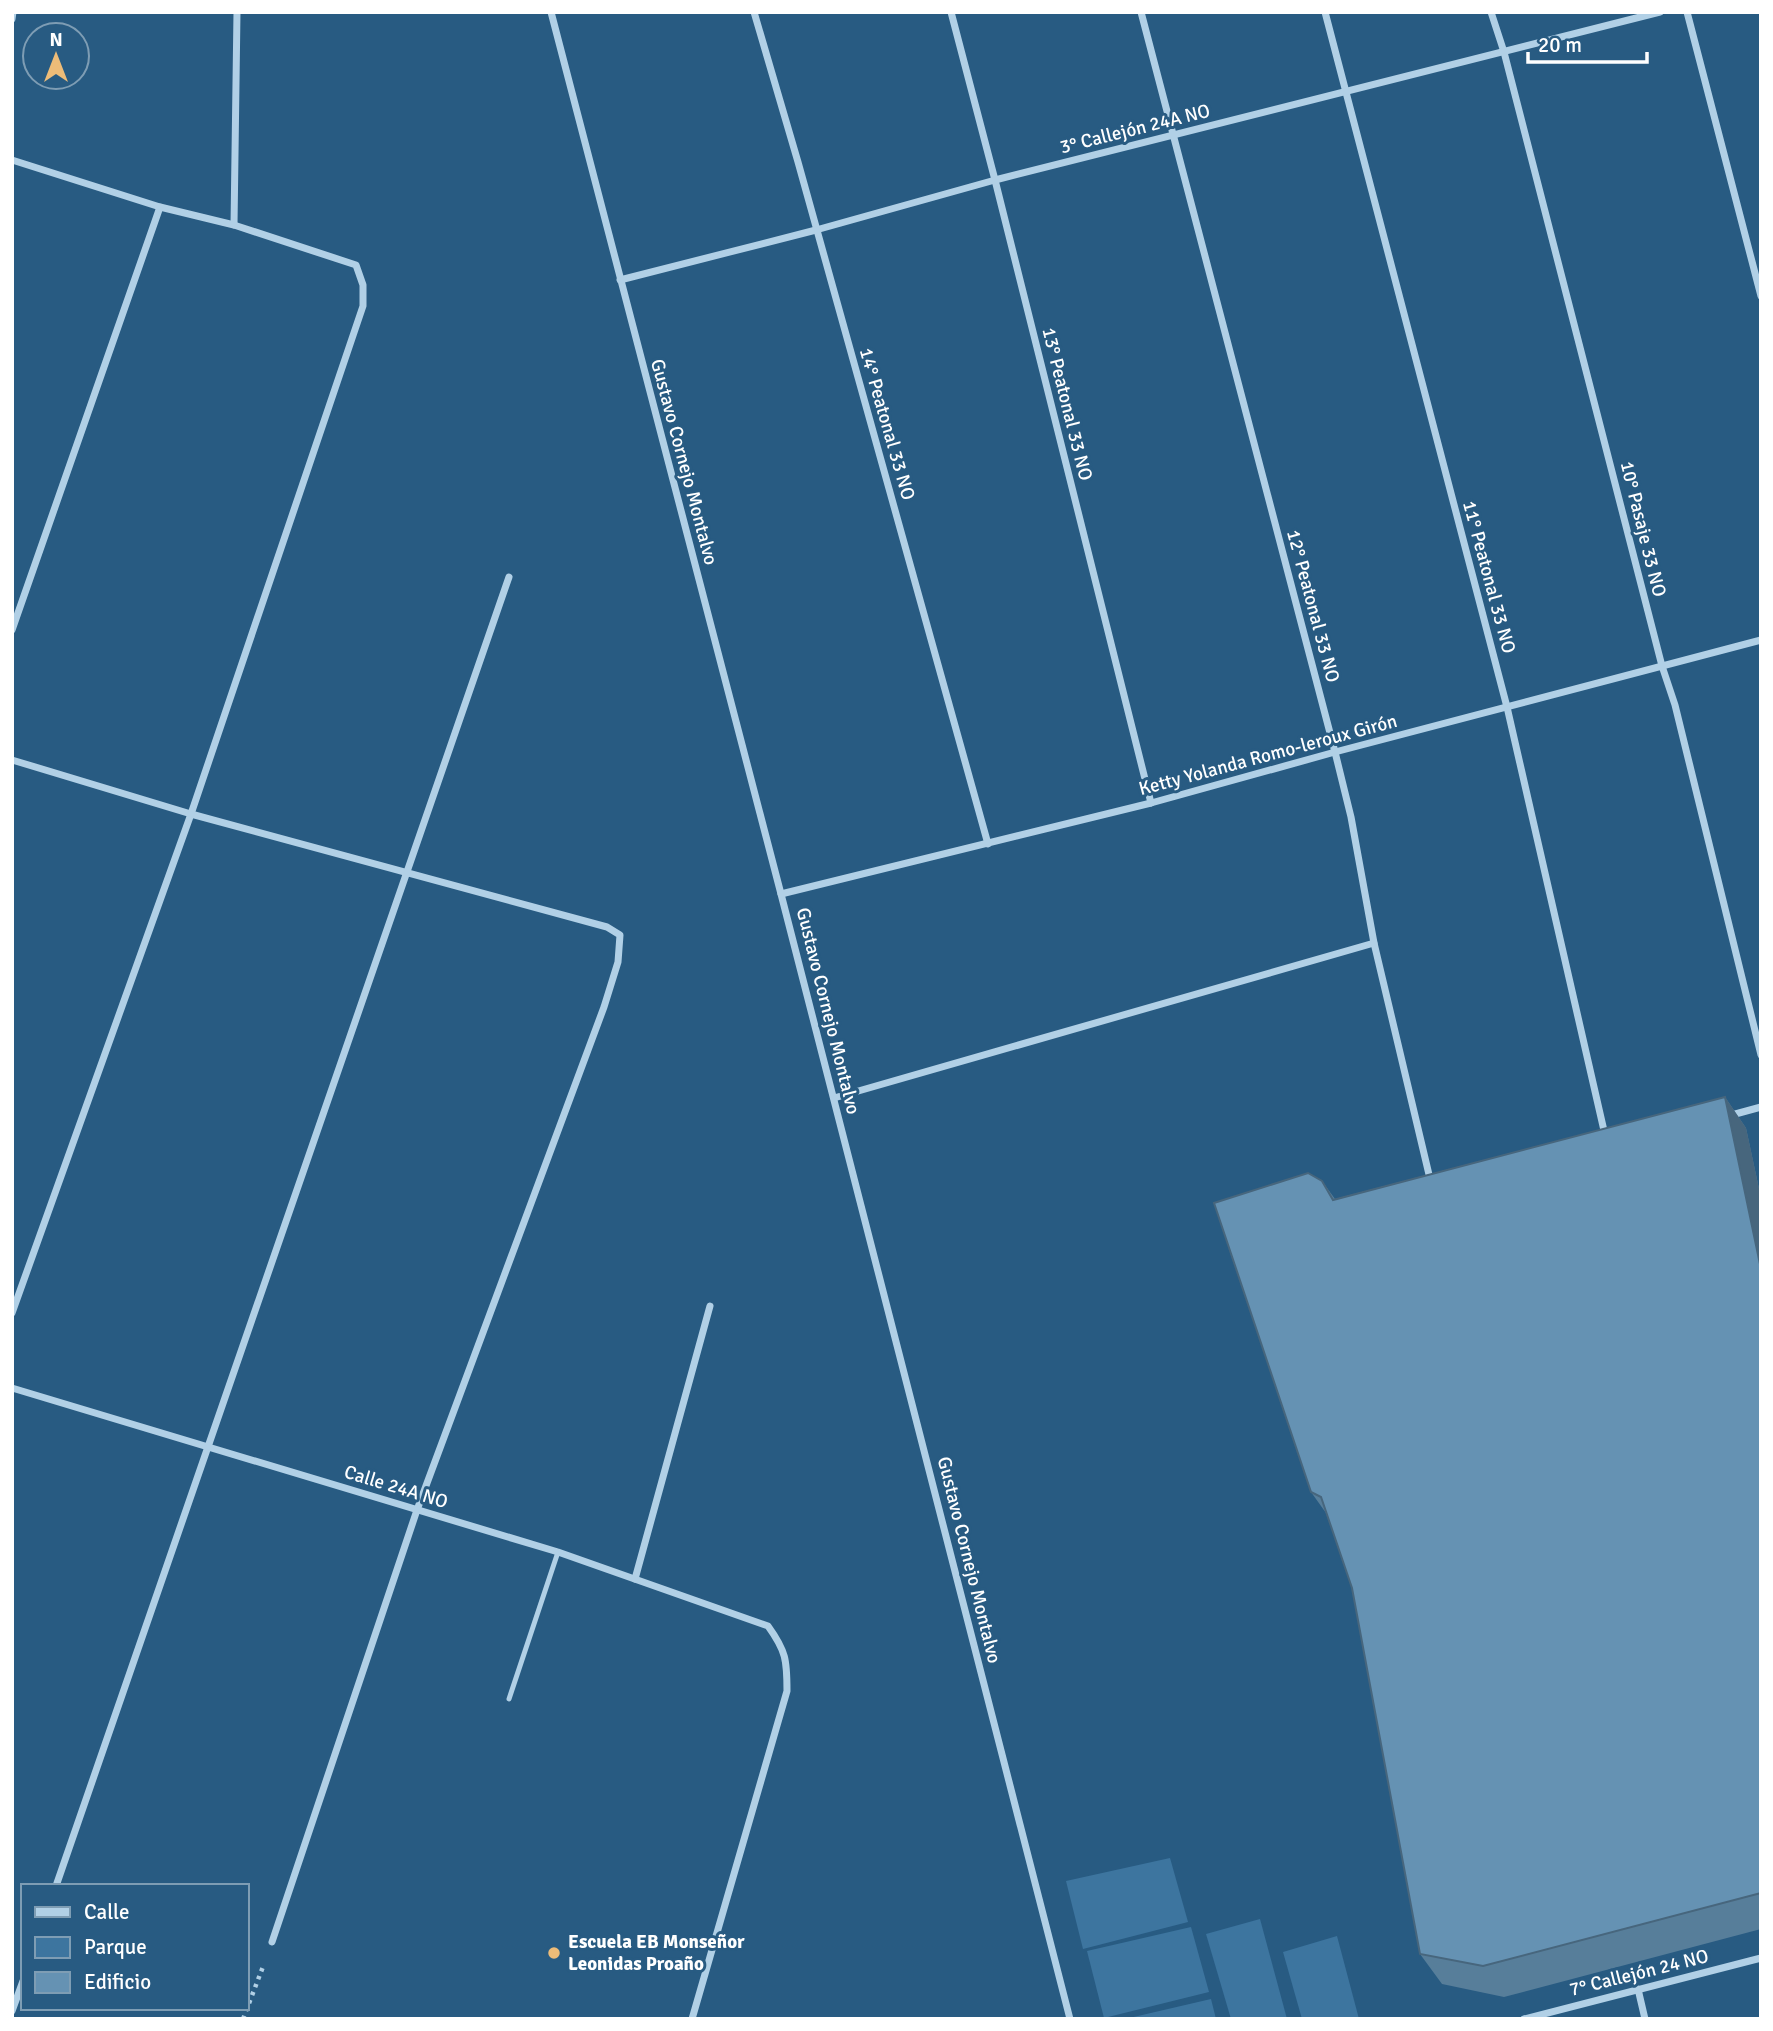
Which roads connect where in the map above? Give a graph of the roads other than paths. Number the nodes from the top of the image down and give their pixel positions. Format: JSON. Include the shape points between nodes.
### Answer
{"nodes":[{"id":1,"x":13,"y":12,"type":"edge"},
{"id":2,"x":237,"y":12,"type":"edge"},
{"id":3,"x":551,"y":12,"type":"edge"},
{"id":4,"x":754,"y":12,"type":"edge"},
{"id":5,"x":951,"y":12,"type":"edge"},
{"id":6,"x":1141,"y":12,"type":"edge"},
{"id":7,"x":1325,"y":12,"type":"edge"},
{"id":8,"x":1492,"y":12,"type":"edge"},
{"id":9,"x":1660,"y":12,"type":"edge"},
{"id":10,"x":1687,"y":12,"type":"edge"},
{"id":11,"x":12,"y":19,"type":"edge"},
{"id":12,"x":1504,"y":52,"type":"junction"},
{"id":13,"x":1346,"y":92,"type":"junction"},
{"id":14,"x":1174,"y":136,"type":"junction"},
{"id":15,"x":12,"y":160,"type":"edge"},
{"id":16,"x":995,"y":180,"type":"junction"},
{"id":17,"x":160,"y":206,"type":"junction"},
{"id":18,"x":233,"y":225,"type":"junction"},
{"id":19,"x":816,"y":230,"type":"junction"},
{"id":20,"x":620,"y":280,"type":"junction"},
{"id":21,"x":1761,"y":296,"type":"edge"},
{"id":22,"x":509,"y":577,"type":"dead end"},
{"id":23,"x":12,"y":630,"type":"edge"},
{"id":24,"x":1761,"y":640,"type":"edge"},
{"id":25,"x":1662,"y":666,"type":"junction"},
{"id":26,"x":1507,"y":707,"type":"junction"},
{"id":27,"x":1335,"y":752,"type":"junction"},
{"id":28,"x":12,"y":760,"type":"edge"},
{"id":29,"x":1151,"y":803,"type":"junction"},
{"id":30,"x":191,"y":814,"type":"junction"},
{"id":31,"x":988,"y":844,"type":"junction"},
{"id":32,"x":408,"y":873,"type":"junction"},
{"id":33,"x":782,"y":894,"type":"junction"},
{"id":34,"x":1374,"y":943,"type":"junction"},
{"id":35,"x":1761,"y":1055,"type":"edge"},
{"id":36,"x":834,"y":1098,"type":"junction"},
{"id":37,"x":1761,"y":1107,"type":"edge"},
{"id":38,"x":1723,"y":1118,"type":"edge"},
{"id":39,"x":1606,"y":1139,"type":"edge"},
{"id":40,"x":1436,"y":1189,"type":"edge"},
{"id":41,"x":710,"y":1306,"type":"dead end"},
{"id":42,"x":12,"y":1313,"type":"edge"},
{"id":43,"x":12,"y":1388,"type":"edge"},
{"id":44,"x":208,"y":1447,"type":"junction"},
{"id":45,"x":417,"y":1510,"type":"junction"},
{"id":46,"x":558,"y":1552,"type":"junction"},
{"id":47,"x":635,"y":1579,"type":"junction"},
{"id":48,"x":509,"y":1699,"type":"dead end"},
{"id":49,"x":57,"y":1884,"type":"edge"},
{"id":50,"x":272,"y":1942,"type":"road end"},
{"id":51,"x":1761,"y":1958,"type":"edge"},
{"id":52,"x":21,"y":1986,"type":"edge"},
{"id":53,"x":1638,"y":1989,"type":"junction"},
{"id":54,"x":12,"y":2011,"type":"edge"},
{"id":55,"x":692,"y":2019,"type":"edge"},
{"id":56,"x":1070,"y":2019,"type":"edge"},
{"id":57,"x":1524,"y":2019,"type":"edge"},
{"id":58,"x":1645,"y":2019,"type":"edge"}],
"edges":[{"from":1,"to":11,"type":"street"},
{"from":2,"to":18,"type":"street"},
{"from":3,"to":20,"type":"street","name":"Gustavo Cornejo Montalvo"},
{"from":4,"to":19,"type":"street","name":"14° Peatonal 33 NO"},
{"from":5,"to":16,"type":"street","name":"13° Peatonal 33 NO"},
{"from":6,"to":14,"type":"street","name":"12° Peatonal 33 NO"},
{"from":7,"to":13,"type":"street","name":"11° Peatonal 33 NO"},
{"from":8,"to":12,"type":"street","name":"10° Pasaje 33 NO"},
{"from":9,"to":12,"type":"street","name":"3° Callejón 24A NO"},
{"from":10,"to":21,"type":"street"},
{"from":12,"to":13,"type":"street","name":"3° Callejón 24A NO"},
{"from":12,"to":25,"type":"street","name":"10° Pasaje 33 NO"},
{"from":13,"to":14,"type":"street","name":"3° Callejón 24A NO"},
{"from":13,"to":26,"type":"street","name":"11° Peatonal 33 NO"},
{"from":14,"to":16,"type":"street","name":"3° Callejón 24A NO"},
{"from":14,"to":27,"type":"street","name":"12° Peatonal 33 NO"},
{"from":15,"to":17,"type":"street"},
{"from":16,"to":19,"type":"street","name":"3° Callejón 24A NO"},
{"from":16,"to":29,"type":"street","name":"13° Peatonal 33 NO"},
{"from":17,"to":18,"type":"street"},
{"from":17,"to":23,"type":"street"},
{"from":18,"to":30,"type":"street","via":[[356,265],[363,285],[363,306]]},
{"from":19,"to":20,"type":"street","name":"3° Callejón 24A NO"},
{"from":19,"to":31,"type":"street","name":"14° Peatonal 33 NO"},
{"from":20,"to":33,"type":"street","name":"Gustavo Cornejo Montalvo"},
{"from":22,"to":32,"type":"street"},
{"from":24,"to":25,"type":"street","name":"Ketty Yolanda Romo-leroux Girón"},
{"from":25,"to":26,"type":"street","name":"Ketty Yolanda Romo-leroux Girón"},
{"from":25,"to":35,"type":"street","name":"10° Pasaje 33 NO"},
{"from":26,"to":27,"type":"street","name":"Ketty Yolanda Romo-leroux Girón"},
{"from":26,"to":39,"type":"street","name":"11° Peatonal 33 NO"},
{"from":27,"to":29,"type":"street","name":"Ketty Yolanda Romo-leroux Girón"},
{"from":27,"to":34,"type":"street","name":"12° Peatonal 33 NO"},
{"from":28,"to":30,"type":"street"},
{"from":29,"to":31,"type":"street","name":"Ketty Yolanda Romo-leroux Girón"},
{"from":30,"to":32,"type":"street"},
{"from":30,"to":42,"type":"street"},
{"from":31,"to":33,"type":"street","name":"Ketty Yolanda Romo-leroux Girón"},
{"from":32,"to":44,"type":"street"},
{"from":32,"to":45,"type":"street","via":[[607,927],[620,935],[618,962],[604,1007]]},
{"from":33,"to":36,"type":"street","name":"Gustavo Cornejo Montalvo"},
{"from":34,"to":36,"type":"street"},
{"from":34,"to":40,"type":"street","name":"12° Peatonal 33 NO"},
{"from":36,"to":56,"type":"street","name":"Gustavo Cornejo Montalvo"},
{"from":37,"to":38,"type":"street"},
{"from":41,"to":47,"type":"street"},
{"from":43,"to":44,"type":"street","name":"Calle 24A NO"},
{"from":44,"to":45,"type":"street","name":"Calle 24A NO"},
{"from":44,"to":49,"type":"street"},
{"from":45,"to":46,"type":"street","name":"Calle 24A NO"},
{"from":45,"to":50,"type":"street"},
{"from":46,"to":47,"type":"street","name":"Calle 24A NO"},
{"from":46,"to":48,"type":"lane"},
{"from":47,"to":55,"type":"street","name":"Calle 24A NO","via":[[768,1626],[782,1646],[787,1665],[787,1691]]},
{"from":51,"to":53,"type":"street","name":"7° Callejón 24 NO"},
{"from":52,"to":54,"type":"street"},
{"from":53,"to":57,"type":"street","name":"7° Callejón 24 NO"},
{"from":53,"to":58,"type":"street"}]}
